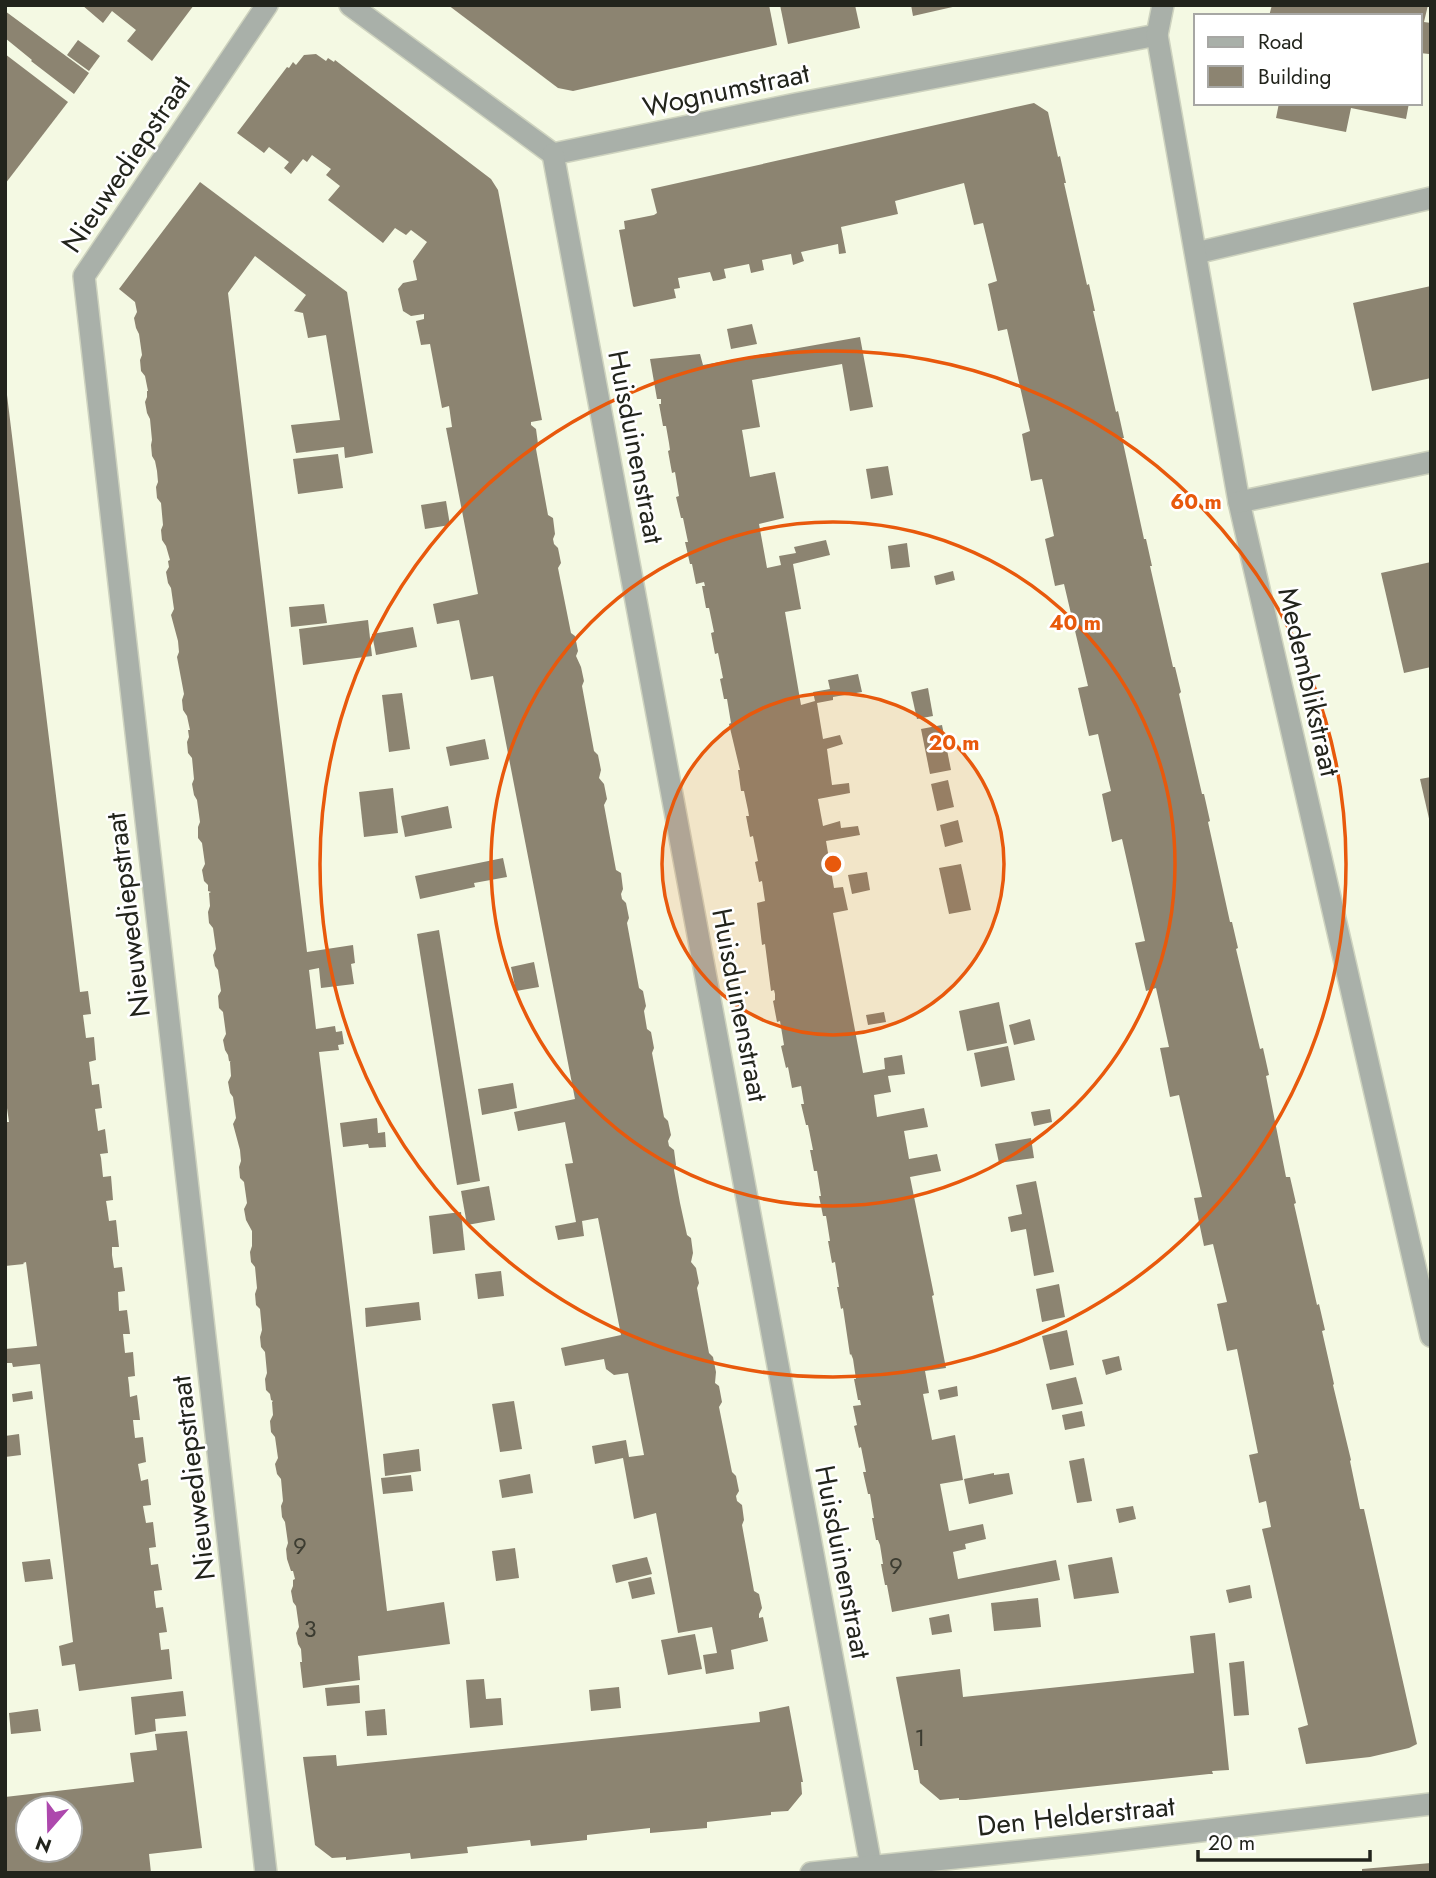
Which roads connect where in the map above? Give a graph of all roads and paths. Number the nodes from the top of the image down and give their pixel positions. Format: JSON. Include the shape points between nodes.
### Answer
{"nodes":[{"id":1,"x":267,"y":5,"type":"edge"},
{"id":2,"x":350,"y":5,"type":"edge"},
{"id":3,"x":1149,"y":5,"type":"edge"},
{"id":4,"x":1163,"y":5,"type":"edge"},
{"id":5,"x":1157,"y":35,"type":"junction"},
{"id":6,"x":553,"y":154,"type":"junction"},
{"id":7,"x":1431,"y":198,"type":"edge"},
{"id":8,"x":1196,"y":253,"type":"junction"},
{"id":9,"x":1431,"y":462,"type":"edge"},
{"id":10,"x":1239,"y":502,"type":"junction"},
{"id":11,"x":1431,"y":1336,"type":"edge"},
{"id":12,"x":1431,"y":1804,"type":"edge"},
{"id":13,"x":871,"y":1866,"type":"junction"},
{"id":14,"x":266,"y":1873,"type":"edge"},
{"id":15,"x":811,"y":1873,"type":"edge"}],
"edges":[{"from":1,"to":14,"type":"street","name":"Nieuwediepstraat","via":[[83,276]]},
{"from":2,"to":6,"type":"street"},
{"from":3,"to":5,"type":"street","name":"Medemblikstraat"},
{"from":4,"to":5,"type":"street","name":"Medemblikstraat"},
{"from":5,"to":6,"type":"street","name":"Wognumstraat"},
{"from":5,"to":8,"type":"street","name":"Medemblikstraat"},
{"from":6,"to":13,"type":"street","name":"Huisduinenstraat"},
{"from":7,"to":8,"type":"street"},
{"from":8,"to":10,"type":"street","name":"Medemblikstraat"},
{"from":9,"to":10,"type":"street"},
{"from":10,"to":11,"type":"street","name":"Medemblikstraat"},
{"from":12,"to":13,"type":"street","name":"Den Helderstraat"},
{"from":13,"to":15,"type":"street","name":"Den Helderstraat"}]}
